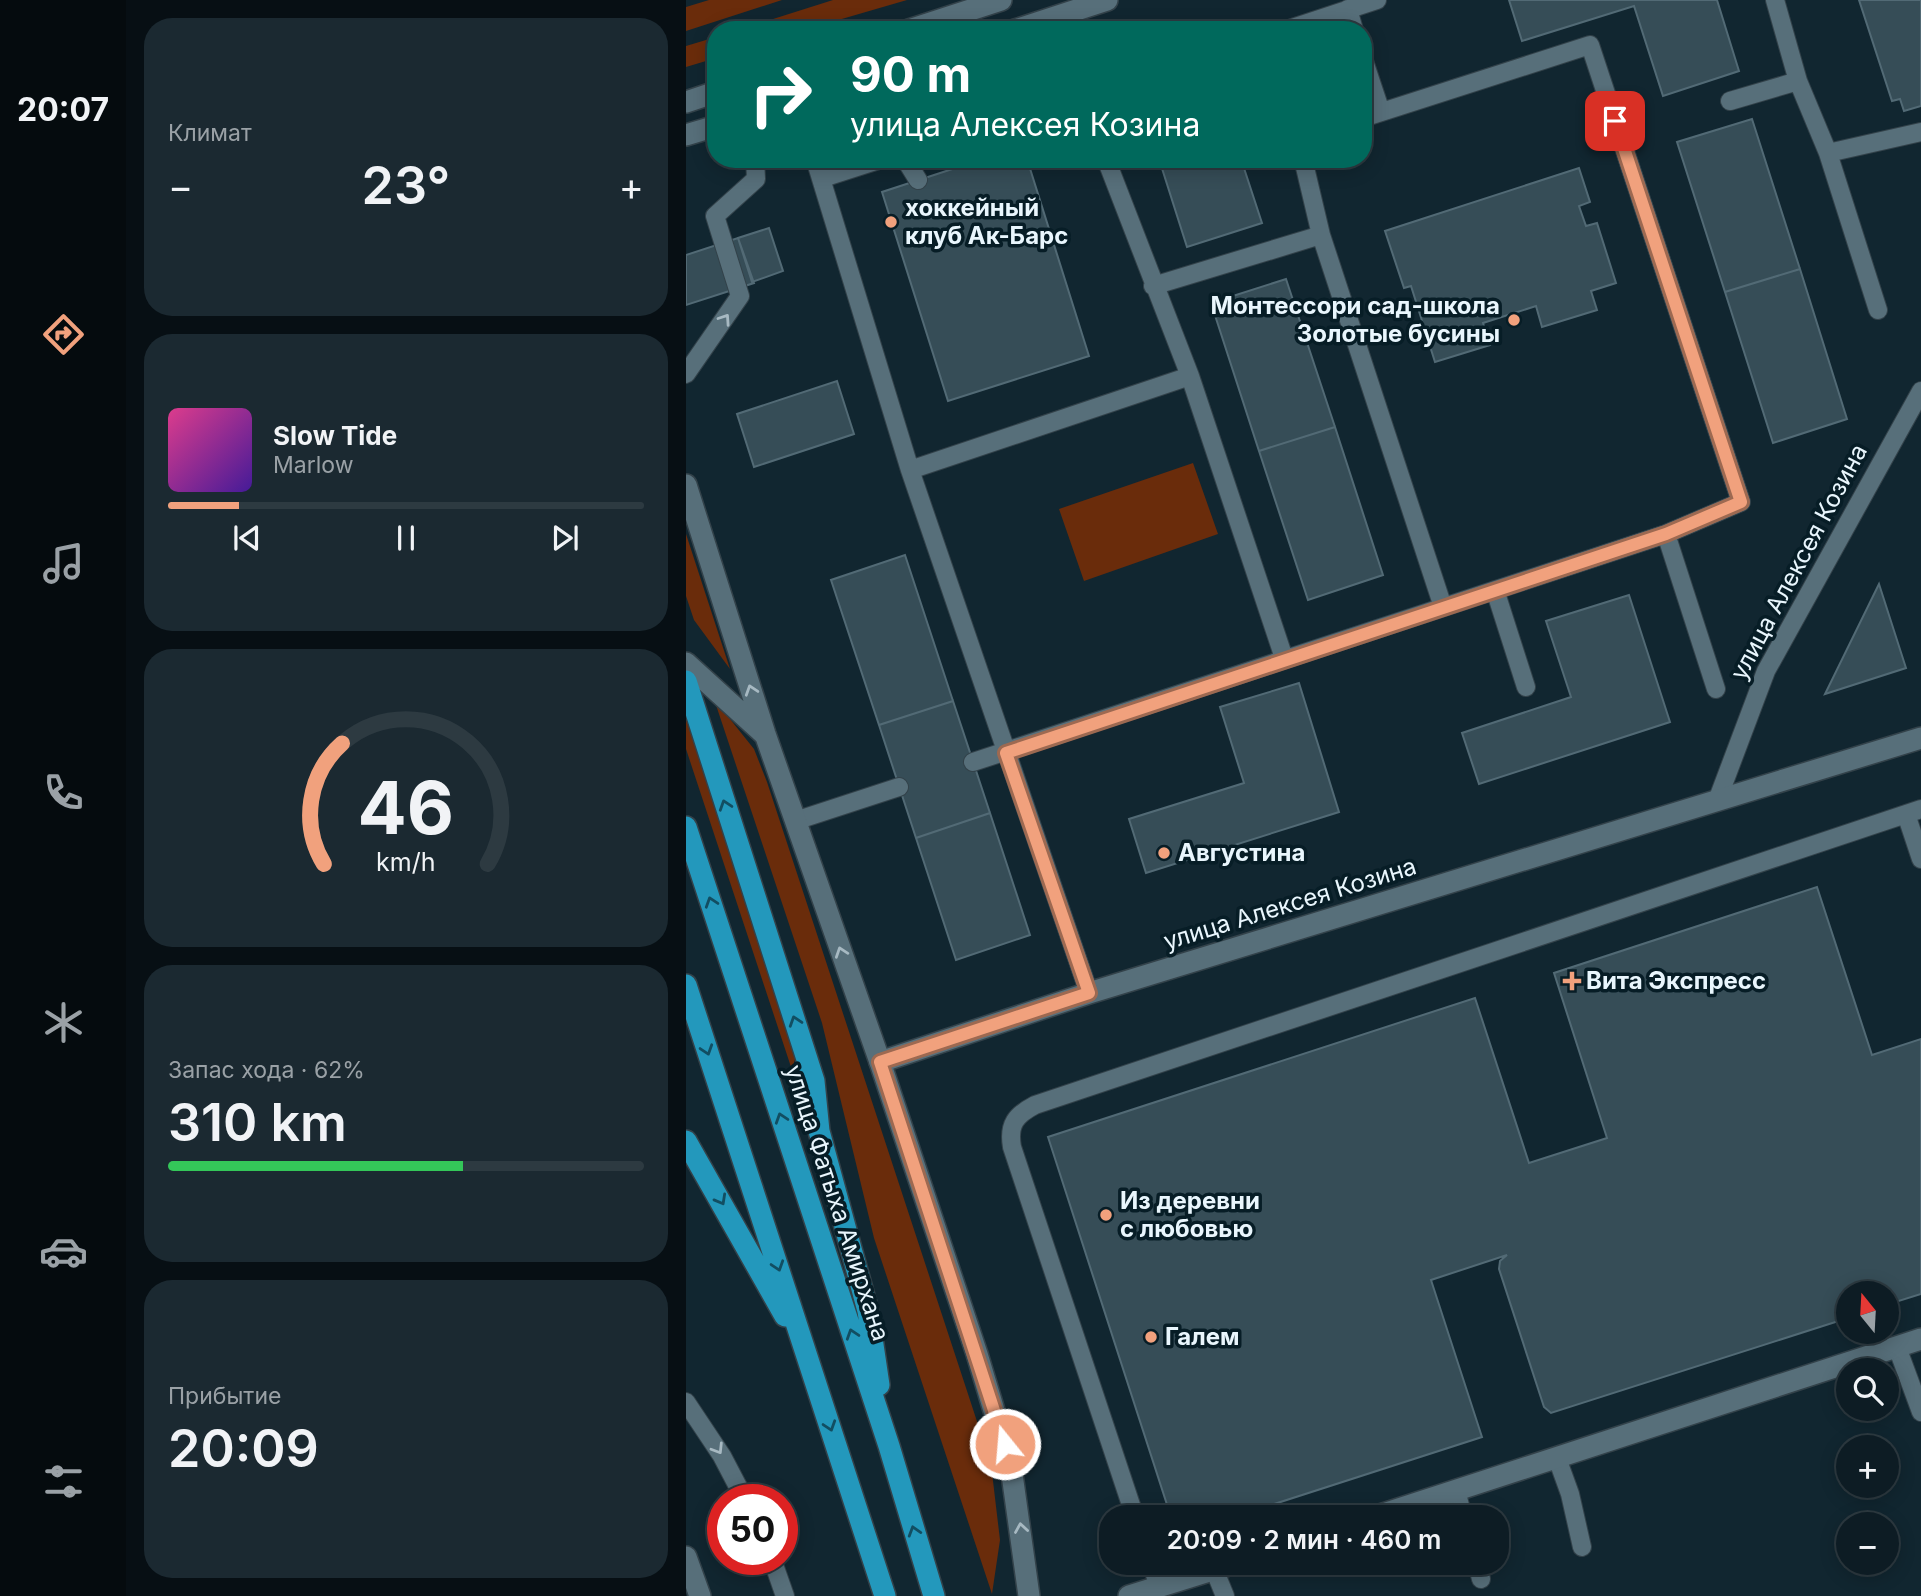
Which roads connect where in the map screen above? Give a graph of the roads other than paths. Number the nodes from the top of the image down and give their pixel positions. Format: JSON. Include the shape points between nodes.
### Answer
{"nodes":[{"id":1,"x":1001,"y":0,"type":"edge"},
{"id":2,"x":1107,"y":0,"type":"edge"},
{"id":3,"x":1377,"y":0,"type":"edge"},
{"id":4,"x":1775,"y":0,"type":"edge"},
{"id":5,"x":1348,"y":9,"type":"junction"},
{"id":6,"x":937,"y":21,"type":"edge"},
{"id":7,"x":1042,"y":21,"type":"edge"},
{"id":8,"x":1313,"y":21,"type":"edge"},
{"id":9,"x":1351,"y":21,"type":"edge"},
{"id":10,"x":1798,"y":81,"type":"junction"},
{"id":11,"x":1372,"y":85,"type":"edge"},
{"id":12,"x":707,"y":95,"type":"edge"},
{"id":13,"x":1730,"y":101,"type":"dead end"},
{"id":14,"x":686,"y":102,"type":"edge"},
{"id":15,"x":1381,"y":112,"type":"junction"},
{"id":16,"x":1372,"y":115,"type":"edge"},
{"id":17,"x":707,"y":129,"type":"edge"},
{"id":18,"x":1921,"y":132,"type":"edge"},
{"id":19,"x":686,"y":135,"type":"edge"},
{"id":20,"x":1828,"y":153,"type":"junction"},
{"id":21,"x":755,"y":168,"type":"edge"},
{"id":22,"x":819,"y":168,"type":"edge"},
{"id":23,"x":854,"y":168,"type":"edge"},
{"id":24,"x":911,"y":168,"type":"edge"},
{"id":25,"x":1109,"y":168,"type":"edge"},
{"id":26,"x":1305,"y":168,"type":"edge"},
{"id":27,"x":823,"y":178,"type":"junction"},
{"id":28,"x":918,"y":180,"type":"dead end"},
{"id":29,"x":1321,"y":234,"type":"junction"},
{"id":30,"x":1153,"y":286,"type":"junction"},
{"id":31,"x":1878,"y":310,"type":"dead end"},
{"id":32,"x":686,"y":374,"type":"edge"},
{"id":33,"x":1190,"y":376,"type":"junction"},
{"id":34,"x":1921,"y":391,"type":"edge"},
{"id":35,"x":910,"y":470,"type":"junction"},
{"id":36,"x":686,"y":485,"type":"edge"},
{"id":37,"x":1666,"y":534,"type":"junction"},
{"id":38,"x":1495,"y":590,"type":"junction"},
{"id":39,"x":1443,"y":607,"type":"junction"},
{"id":40,"x":1284,"y":658,"type":"junction"},
{"id":41,"x":686,"y":663,"type":"edge"},
{"id":42,"x":686,"y":681,"type":"edge"},
{"id":43,"x":1526,"y":687,"type":"dead end"},
{"id":44,"x":1716,"y":689,"type":"dead end"},
{"id":45,"x":765,"y":734,"type":"junction"},
{"id":46,"x":1921,"y":738,"type":"edge"},
{"id":47,"x":1006,"y":753,"type":"junction"},
{"id":48,"x":973,"y":762,"type":"dead end"},
{"id":49,"x":899,"y":787,"type":"dead end"},
{"id":50,"x":1717,"y":801,"type":"junction"},
{"id":51,"x":1913,"y":811,"type":"edge"},
{"id":52,"x":795,"y":821,"type":"junction"},
{"id":53,"x":686,"y":827,"type":"edge"},
{"id":54,"x":1921,"y":859,"type":"edge"},
{"id":55,"x":686,"y":985,"type":"edge"},
{"id":56,"x":1089,"y":993,"type":"junction"},
{"id":57,"x":880,"y":1062,"type":"junction"},
{"id":58,"x":686,"y":1141,"type":"edge"},
{"id":59,"x":1921,"y":1339,"type":"edge"},
{"id":60,"x":1896,"y":1347,"type":"junction"},
{"id":61,"x":809,"y":1360,"type":"junction"},
{"id":62,"x":686,"y":1402,"type":"edge"},
{"id":63,"x":1921,"y":1412,"type":"edge"},
{"id":64,"x":889,"y":1446,"type":"junction"},
{"id":65,"x":1557,"y":1458,"type":"junction"},
{"id":66,"x":737,"y":1484,"type":"edge"},
{"id":67,"x":1456,"y":1490,"type":"junction"},
{"id":68,"x":1132,"y":1505,"type":"edge"},
{"id":69,"x":1410,"y":1505,"type":"edge"},
{"id":70,"x":1460,"y":1505,"type":"edge"},
{"id":71,"x":1582,"y":1547,"type":"dead end"},
{"id":72,"x":686,"y":1557,"type":"edge"},
{"id":73,"x":778,"y":1575,"type":"edge"},
{"id":74,"x":1155,"y":1575,"type":"edge"},
{"id":75,"x":1198,"y":1575,"type":"edge"},
{"id":76,"x":1216,"y":1575,"type":"edge"},
{"id":77,"x":1159,"y":1587,"type":"junction"},
{"id":78,"x":700,"y":1596,"type":"edge"},
{"id":79,"x":785,"y":1596,"type":"edge"},
{"id":80,"x":886,"y":1596,"type":"edge"},
{"id":81,"x":934,"y":1596,"type":"edge"},
{"id":82,"x":1029,"y":1596,"type":"edge"},
{"id":83,"x":1129,"y":1596,"type":"edge"},
{"id":84,"x":1225,"y":1596,"type":"edge"}],
"edges":[{"from":1,"to":6,"type":"street"},
{"from":2,"to":7,"type":"street"},
{"from":3,"to":5,"type":"lane"},
{"from":4,"to":10,"type":"lane"},
{"from":5,"to":8,"type":"lane"},
{"from":5,"to":9,"type":"lane"},
{"from":10,"to":13,"type":"lane"},
{"from":10,"to":20,"type":"lane"},
{"from":11,"to":15,"type":"lane"},
{"from":12,"to":14,"type":"street"},
{"from":15,"to":16,"type":"lane"},
{"from":15,"to":37,"type":"lane","via":[[1590,45],[1741,502]]},
{"from":17,"to":19,"type":"street"},
{"from":18,"to":20,"type":"lane"},
{"from":20,"to":31,"type":"lane"},
{"from":32,"to":21,"type":"lane","one_way":true,"via":[[740,296],[715,216],[756,179]]},
{"from":22,"to":27,"type":"lane"},
{"from":23,"to":27,"type":"lane"},
{"from":24,"to":28,"type":"lane"},
{"from":25,"to":30,"type":"lane"},
{"from":26,"to":29,"type":"lane"},
{"from":27,"to":35,"type":"lane"},
{"from":29,"to":30,"type":"lane"},
{"from":29,"to":39,"type":"lane"},
{"from":30,"to":33,"type":"lane"},
{"from":33,"to":35,"type":"lane"},
{"from":33,"to":40,"type":"lane"},
{"from":34,"to":50,"type":"lane","name":"улица Алексея Козина","via":[[1766,671]]},
{"from":35,"to":47,"type":"lane"},
{"from":45,"to":36,"type":"street","one_way":true},
{"from":37,"to":38,"type":"lane"},
{"from":37,"to":44,"type":"lane"},
{"from":38,"to":39,"type":"lane"},
{"from":38,"to":43,"type":"lane"},
{"from":39,"to":40,"type":"lane"},
{"from":40,"to":47,"type":"lane"},
{"from":41,"to":45,"type":"street"},
{"from":64,"to":42,"type":"main road","one_way":true,"via":[[868,1311],[820,1131],[814,1081]]},
{"from":45,"to":52,"type":"street"},
{"from":46,"to":50,"type":"street","name":"улица Алексея Козина"},
{"from":47,"to":48,"type":"lane"},
{"from":47,"to":56,"type":"lane"},
{"from":49,"to":52,"type":"lane"},
{"from":50,"to":56,"type":"street","name":"улица Алексея Козина"},
{"from":51,"to":54,"type":"lane"},
{"from":51,"to":68,"type":"lane","via":[[1058,1097],[1019,1114],[1012,1124],[1012,1147]]},
{"from":57,"to":52,"type":"street","one_way":true},
{"from":64,"to":53,"type":"main road","name":"улица Фатыха Амирхана","one_way":true},
{"from":55,"to":61,"type":"main road","one_way":true},
{"from":56,"to":57,"type":"street","name":"улица Алексея Козина"},
{"from":82,"to":57,"type":"street","one_way":true,"via":[[1012,1467]]},
{"from":58,"to":61,"type":"main road","one_way":true},
{"from":59,"to":60,"type":"street"},
{"from":60,"to":63,"type":"lane"},
{"from":60,"to":65,"type":"street"},
{"from":61,"to":80,"type":"main road","one_way":true},
{"from":62,"to":66,"type":"lane","one_way":true},
{"from":81,"to":64,"type":"main road","name":"улица Фатыха Амирхана","one_way":true},
{"from":65,"to":67,"type":"street"},
{"from":65,"to":71,"type":"lane"},
{"from":67,"to":69,"type":"street"},
{"from":67,"to":70,"type":"lane"},
{"from":72,"to":78,"type":"street"},
{"from":73,"to":79,"type":"lane"},
{"from":74,"to":77,"type":"lane"},
{"from":75,"to":77,"type":"street"},
{"from":76,"to":84,"type":"lane"},
{"from":77,"to":83,"type":"street"}]}
